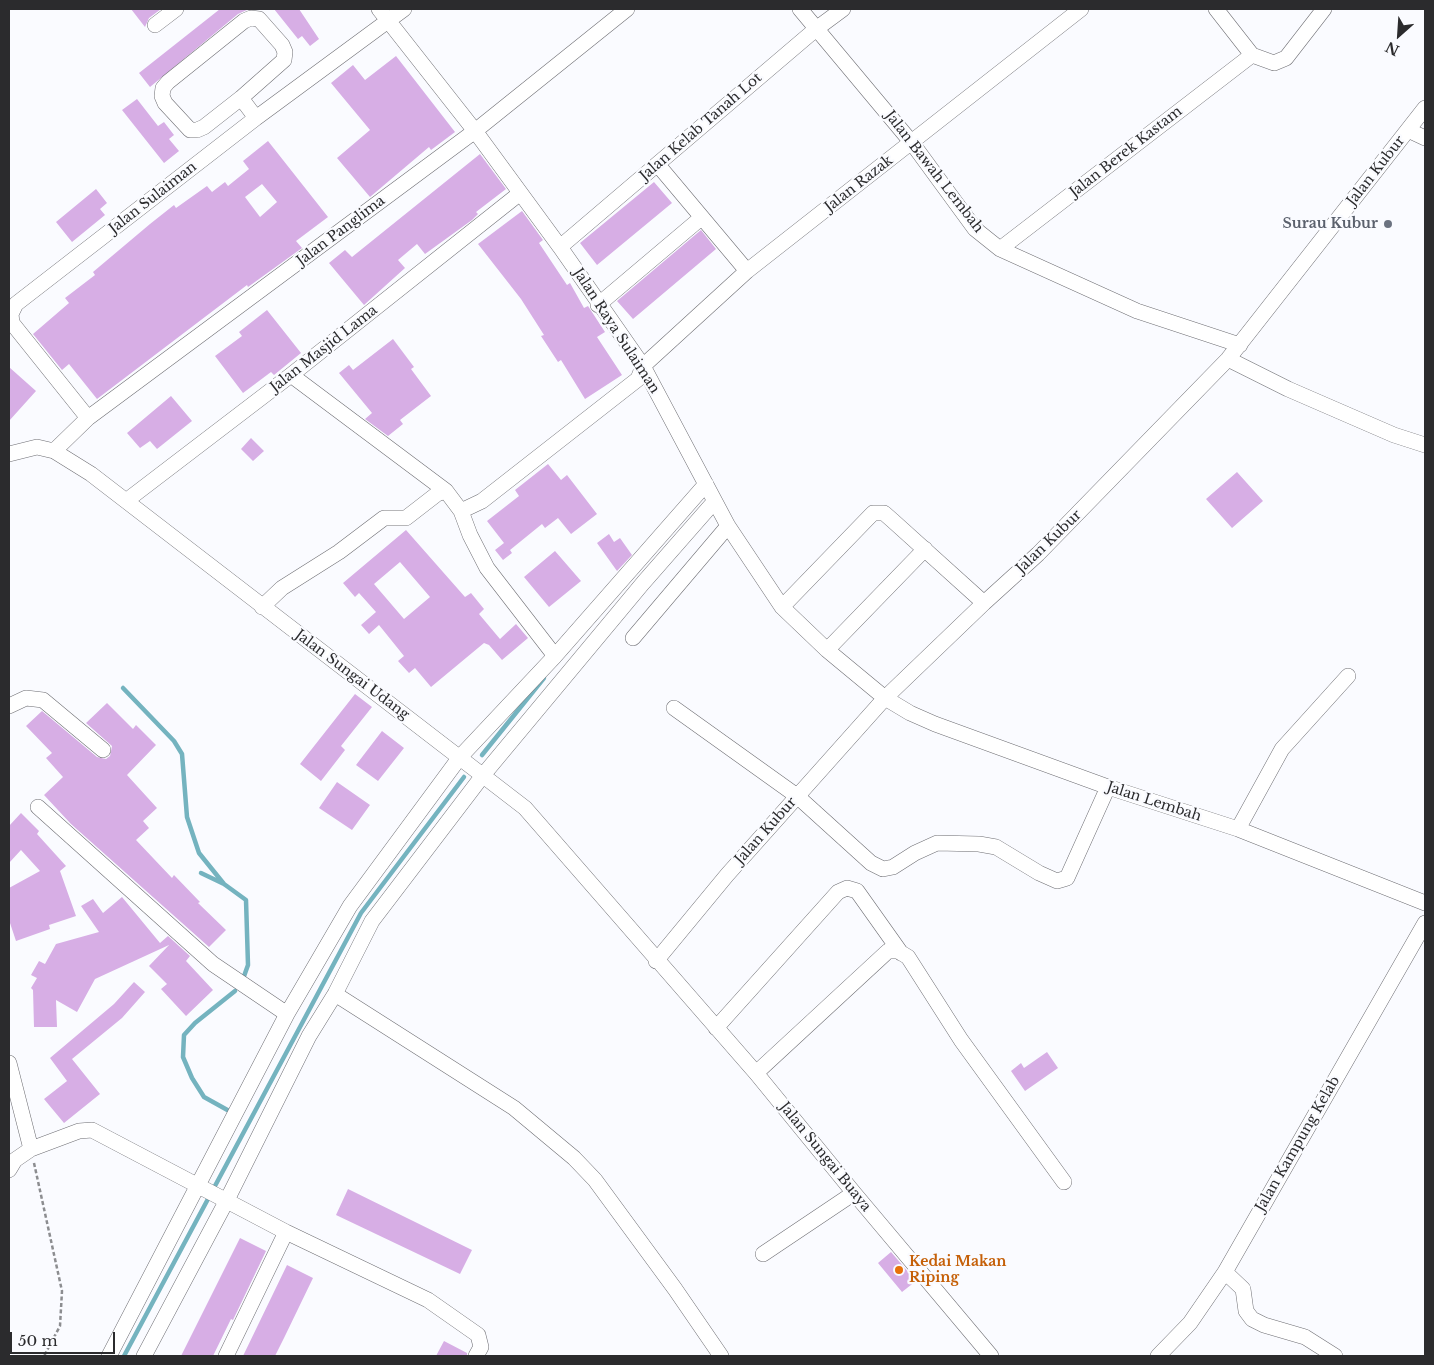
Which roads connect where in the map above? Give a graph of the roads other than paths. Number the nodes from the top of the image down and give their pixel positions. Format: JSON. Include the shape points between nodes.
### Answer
{"nodes":[{"id":1,"x":176,"y":9,"type":"edge"},
{"id":2,"x":379,"y":9,"type":"edge"},
{"id":3,"x":404,"y":9,"type":"edge"},
{"id":4,"x":627,"y":9,"type":"edge"},
{"id":5,"x":800,"y":9,"type":"edge"},
{"id":6,"x":843,"y":9,"type":"edge"},
{"id":7,"x":1081,"y":9,"type":"edge"},
{"id":8,"x":1216,"y":9,"type":"edge"},
{"id":9,"x":1324,"y":9,"type":"edge"},
{"id":10,"x":389,"y":21,"type":"junction"},
{"id":11,"x":155,"y":25,"type":"dead end"},
{"id":12,"x":816,"y":29,"type":"junction"},
{"id":13,"x":1252,"y":55,"type":"junction"},
{"id":14,"x":241,"y":98,"type":"junction"},
{"id":15,"x":1425,"y":108,"type":"edge"},
{"id":16,"x":256,"y":118,"type":"junction"},
{"id":17,"x":1408,"y":130,"type":"junction"},
{"id":18,"x":475,"y":131,"type":"junction"},
{"id":19,"x":1425,"y":138,"type":"edge"},
{"id":20,"x":912,"y":143,"type":"junction"},
{"id":21,"x":658,"y":164,"type":"junction"},
{"id":22,"x":519,"y":194,"type":"junction"},
{"id":23,"x":701,"y":218,"type":"junction"},
{"id":24,"x":560,"y":247,"type":"junction"},
{"id":25,"x":1000,"y":248,"type":"junction"},
{"id":26,"x":747,"y":271,"type":"junction"},
{"id":27,"x":598,"y":305,"type":"junction"},
{"id":28,"x":1240,"y":345,"type":"junction"},
{"id":29,"x":1228,"y":359,"type":"junction"},
{"id":30,"x":642,"y":366,"type":"junction"},
{"id":31,"x":291,"y":375,"type":"junction"},
{"id":32,"x":88,"y":418,"type":"junction"},
{"id":33,"x":1425,"y":445,"type":"edge"},
{"id":34,"x":54,"y":451,"type":"junction"},
{"id":35,"x":9,"y":454,"type":"edge"},
{"id":36,"x":706,"y":484,"type":"junction"},
{"id":37,"x":446,"y":491,"type":"junction"},
{"id":38,"x":126,"y":500,"type":"junction"},
{"id":39,"x":714,"y":502,"type":"junction"},
{"id":40,"x":461,"y":511,"type":"junction"},
{"id":41,"x":728,"y":526,"type":"junction"},
{"id":42,"x":925,"y":550,"type":"junction"},
{"id":43,"x":643,"y":583,"type":"junction"},
{"id":44,"x":665,"y":600,"type":"junction"},
{"id":45,"x":984,"y":603,"type":"junction"},
{"id":46,"x":782,"y":606,"type":"junction"},
{"id":47,"x":262,"y":608,"type":"junction"},
{"id":48,"x":633,"y":638,"type":"dead end"},
{"id":49,"x":827,"y":650,"type":"junction"},
{"id":50,"x":555,"y":656,"type":"junction"},
{"id":51,"x":1348,"y":676,"type":"dead end"},
{"id":52,"x":885,"y":698,"type":"junction"},
{"id":53,"x":9,"y":706,"type":"edge"},
{"id":54,"x":674,"y":708,"type":"dead end"},
{"id":55,"x":102,"y":750,"type":"dead end"},
{"id":56,"x":460,"y":757,"type":"junction"},
{"id":57,"x":484,"y":774,"type":"junction"},
{"id":58,"x":1108,"y":787,"type":"junction"},
{"id":59,"x":797,"y":796,"type":"junction"},
{"id":60,"x":38,"y":807,"type":"dead end"},
{"id":61,"x":1238,"y":829,"type":"junction"},
{"id":62,"x":1425,"y":903,"type":"edge"},
{"id":63,"x":1425,"y":923,"type":"edge"},
{"id":64,"x":901,"y":953,"type":"junction"},
{"id":65,"x":656,"y":961,"type":"junction"},
{"id":66,"x":335,"y":994,"type":"junction"},
{"id":67,"x":287,"y":1014,"type":"junction"},
{"id":68,"x":716,"y":1028,"type":"junction"},
{"id":69,"x":9,"y":1063,"type":"edge"},
{"id":70,"x":756,"y":1073,"type":"junction"},
{"id":71,"x":32,"y":1149,"type":"junction"},
{"id":72,"x":9,"y":1170,"type":"edge"},
{"id":73,"x":1064,"y":1182,"type":"dead end"},
{"id":74,"x":201,"y":1188,"type":"junction"},
{"id":75,"x":854,"y":1194,"type":"junction"},
{"id":76,"x":224,"y":1199,"type":"junction"},
{"id":77,"x":286,"y":1232,"type":"junction"},
{"id":78,"x":763,"y":1254,"type":"dead end"},
{"id":79,"x":1225,"y":1272,"type":"junction"},
{"id":80,"x":109,"y":1356,"type":"edge"},
{"id":81,"x":144,"y":1356,"type":"edge"},
{"id":82,"x":226,"y":1356,"type":"edge"},
{"id":83,"x":476,"y":1356,"type":"edge"},
{"id":84,"x":721,"y":1356,"type":"edge"},
{"id":85,"x":991,"y":1356,"type":"edge"},
{"id":86,"x":1158,"y":1356,"type":"edge"},
{"id":87,"x":1335,"y":1356,"type":"edge"}],
"edges":[{"from":1,"to":11,"type":"street"},
{"from":2,"to":10,"type":"street","name":"Jalan Raya Sulaiman"},
{"from":3,"to":10,"type":"street","name":"Jalan Sulaiman"},
{"from":4,"to":18,"type":"street","name":"Jalan Panglima"},
{"from":5,"to":12,"type":"street","name":"Jalan Bawah Lembah"},
{"from":6,"to":12,"type":"street","name":"Jalan Kelab Tanah Lot"},
{"from":7,"to":20,"type":"street","name":"Jalan Razak"},
{"from":8,"to":13,"type":"street"},
{"from":9,"to":13,"type":"street","via":[[1286,58],[1274,63]]},
{"from":10,"to":16,"type":"street","name":"Jalan Sulaiman"},
{"from":10,"to":18,"type":"street","name":"Jalan Raya Sulaiman"},
{"from":12,"to":20,"type":"street","name":"Jalan Bawah Lembah"},
{"from":12,"to":21,"type":"street","name":"Jalan Kelab Tanah Lot"},
{"from":13,"to":25,"type":"street","name":"Jalan Berek Kastam"},
{"from":14,"to":14,"type":"street","via":[[197,130],[190,130],[162,96],[163,88],[175,76],[244,21],[258,19],[282,46],[284,60]]},
{"from":14,"to":16,"type":"street"},
{"from":15,"to":17,"type":"street","name":"Jalan Kubur"},
{"from":16,"to":32,"type":"street","name":"Jalan Sulaiman","via":[[16,304],[11,314],[12,323]]},
{"from":17,"to":19,"type":"street"},
{"from":17,"to":28,"type":"street","name":"Jalan Kubur"},
{"from":18,"to":22,"type":"street","name":"Jalan Raya Sulaiman"},
{"from":18,"to":32,"type":"street","name":"Jalan Panglima"},
{"from":20,"to":25,"type":"street","name":"Jalan Bawah Lembah","via":[[975,229]]},
{"from":20,"to":26,"type":"street","name":"Jalan Razak"},
{"from":21,"to":23,"type":"street"},
{"from":21,"to":24,"type":"street","name":"Jalan Kelab Tanah Lot"},
{"from":22,"to":24,"type":"street","name":"Jalan Raya Sulaiman"},
{"from":22,"to":31,"type":"street","name":"Jalan Masjid Lama"},
{"from":23,"to":26,"type":"street"},
{"from":23,"to":27,"type":"street"},
{"from":24,"to":27,"type":"street","name":"Jalan Raya Sulaiman"},
{"from":25,"to":28,"type":"street","name":"Jalan Bawah Lembah","via":[[1137,311]]},
{"from":26,"to":30,"type":"street","name":"Jalan Razak"},
{"from":27,"to":30,"type":"street","name":"Jalan Raya Sulaiman"},
{"from":28,"to":29,"type":"street","name":"Jalan Kubur"},
{"from":29,"to":33,"type":"street","via":[[1394,435]]},
{"from":29,"to":45,"type":"street","name":"Jalan Kubur","via":[[1038,554]]},
{"from":30,"to":36,"type":"street","name":"Jalan Raya Sulaiman"},
{"from":30,"to":40,"type":"street","name":"Jalan Razak","via":[[638,378],[482,501]]},
{"from":31,"to":37,"type":"street"},
{"from":31,"to":38,"type":"street","name":"Jalan Masjid Lama"},
{"from":32,"to":34,"type":"street","name":"Jalan Panglima"},
{"from":34,"to":35,"type":"street","name":"Jalan Sungai Udang","via":[[37,447]]},
{"from":34,"to":38,"type":"street","name":"Jalan Sungai Udang"},
{"from":36,"to":39,"type":"street","name":"Jalan Raya Sulaiman"},
{"from":36,"to":50,"type":"street"},
{"from":37,"to":40,"type":"street"},
{"from":37,"to":47,"type":"street","via":[[437,494],[406,518],[384,518],[339,552],[282,588]]},
{"from":38,"to":47,"type":"street","name":"Jalan Sungai Udang"},
{"from":39,"to":41,"type":"street","name":"Jalan Raya Sulaiman"},
{"from":39,"to":43,"type":"street"},
{"from":40,"to":50,"type":"street","via":[[487,568]]},
{"from":41,"to":44,"type":"street"},
{"from":41,"to":46,"type":"street","name":"Jalan Raya Sulaiman"},
{"from":42,"to":45,"type":"street"},
{"from":42,"to":46,"type":"street","via":[[884,513],[873,513]]},
{"from":42,"to":49,"type":"street"},
{"from":43,"to":44,"type":"street"},
{"from":43,"to":57,"type":"street"},
{"from":44,"to":48,"type":"street"},
{"from":45,"to":52,"type":"street","name":"Jalan Kubur"},
{"from":46,"to":49,"type":"street","name":"Jalan Raya Sulaiman"},
{"from":47,"to":56,"type":"street","name":"Jalan Sungai Udang"},
{"from":49,"to":52,"type":"street","name":"Jalan Raya Sulaiman"},
{"from":50,"to":56,"type":"street"},
{"from":51,"to":61,"type":"street","via":[[1282,749]]},
{"from":52,"to":58,"type":"street","name":"Jalan Lembah","via":[[910,714],[935,724]]},
{"from":52,"to":59,"type":"street","name":"Jalan Kubur"},
{"from":53,"to":55,"type":"street","via":[[26,698],[43,700]]},
{"from":54,"to":59,"type":"street"},
{"from":56,"to":57,"type":"street","name":"Jalan Sungai Udang"},
{"from":56,"to":67,"type":"street","via":[[350,906]]},
{"from":57,"to":65,"type":"street","name":"Jalan Sungai Udang","via":[[537,821]]},
{"from":57,"to":66,"type":"street","via":[[372,921]]},
{"from":58,"to":59,"type":"street","via":[[1067,878],[1057,880],[996,847],[979,844],[937,843],[884,870],[871,863]]},
{"from":58,"to":61,"type":"street","name":"Jalan Lembah"},
{"from":59,"to":65,"type":"street","name":"Jalan Kubur"},
{"from":60,"to":67,"type":"street","via":[[213,964]]},
{"from":61,"to":62,"type":"street","name":"Jalan Lembah"},
{"from":63,"to":79,"type":"street","name":"Jalan Kampung Kelab"},
{"from":64,"to":68,"type":"street","via":[[858,891],[847,888],[838,892]]},
{"from":64,"to":70,"type":"street","via":[[888,951]]},
{"from":64,"to":73,"type":"street","via":[[908,957],[961,1040]]},
{"from":65,"to":68,"type":"street","name":"Jalan Sungai Buaya"},
{"from":66,"to":76,"type":"street","via":[[309,1036]]},
{"from":66,"to":84,"type":"street","via":[[514,1108],[574,1158],[612,1204]]},
{"from":67,"to":74,"type":"street"},
{"from":68,"to":70,"type":"street","name":"Jalan Sungai Buaya"},
{"from":69,"to":71,"type":"street"},
{"from":70,"to":75,"type":"street","name":"Jalan Sungai Buaya"},
{"from":71,"to":72,"type":"street","via":[[15,1160]]},
{"from":71,"to":74,"type":"street","via":[[79,1131],[92,1130]]},
{"from":74,"to":76,"type":"street"},
{"from":74,"to":80,"type":"street"},
{"from":75,"to":78,"type":"street"},
{"from":75,"to":85,"type":"street","name":"Jalan Sungai Buaya"},
{"from":76,"to":77,"type":"street"},
{"from":76,"to":81,"type":"street"},
{"from":77,"to":82,"type":"street"},
{"from":77,"to":83,"type":"street","via":[[428,1300],[478,1335],[481,1347]]},
{"from":79,"to":86,"type":"street","name":"Jalan Kampung Kelab","via":[[1190,1323]]},
{"from":79,"to":87,"type":"street","via":[[1243,1290],[1246,1311],[1252,1319],[1305,1337]]}]}
